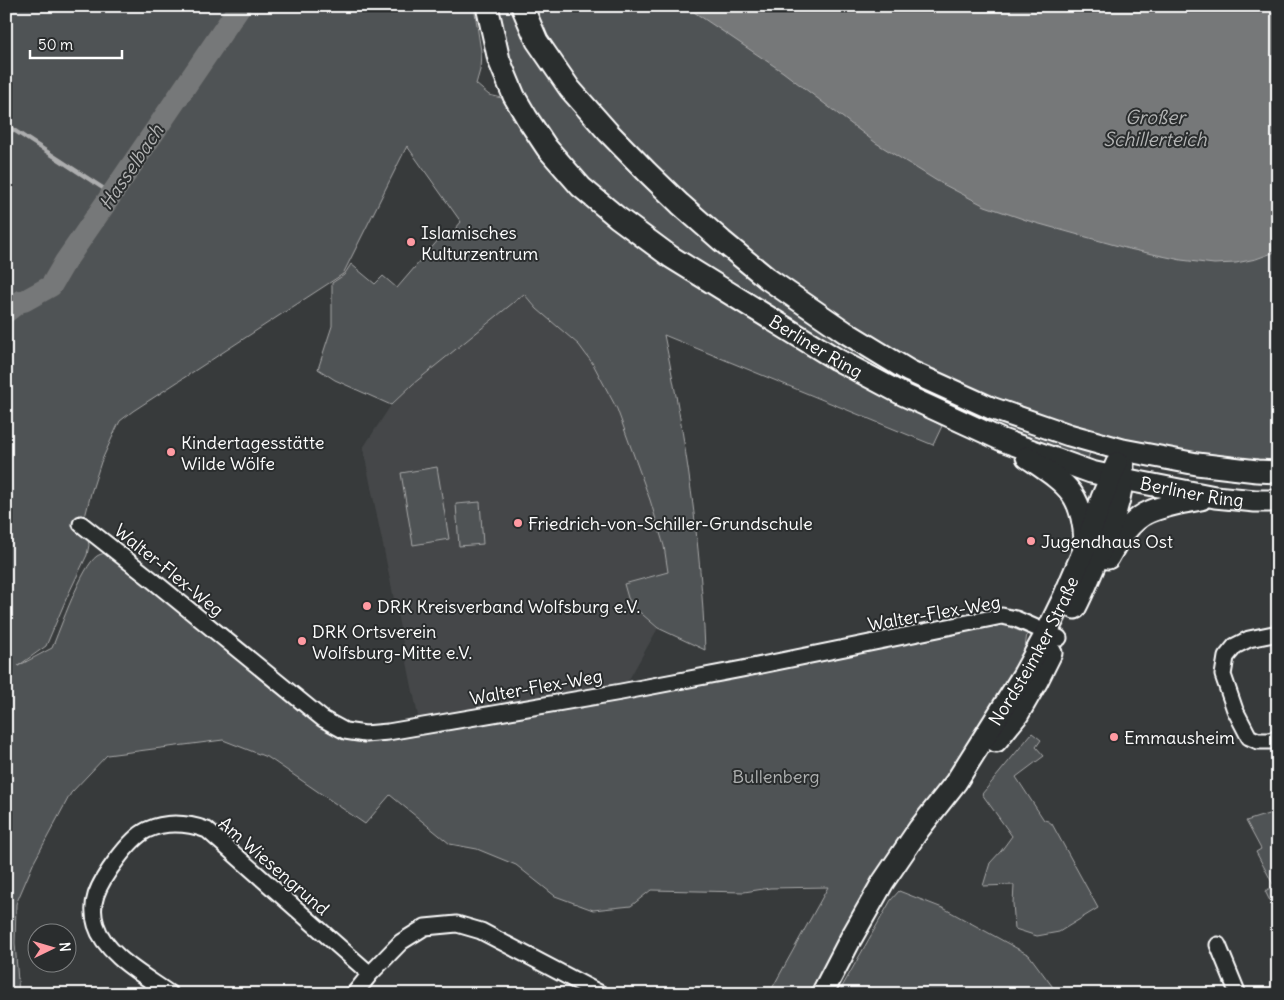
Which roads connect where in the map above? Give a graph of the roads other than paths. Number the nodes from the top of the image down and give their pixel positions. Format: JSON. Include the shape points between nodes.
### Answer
{"nodes":[{"id":1,"x":487,"y":6,"type":"edge"},
{"id":2,"x":522,"y":6,"type":"edge"},
{"id":3,"x":1002,"y":440,"type":"junction"},
{"id":4,"x":1123,"y":450,"type":"junction"},
{"id":5,"x":1278,"y":472,"type":"edge"},
{"id":6,"x":1117,"y":478,"type":"junction"},
{"id":7,"x":1215,"y":497,"type":"junction"},
{"id":8,"x":1278,"y":501,"type":"edge"},
{"id":9,"x":81,"y":524,"type":"dead end"},
{"id":10,"x":1085,"y":548,"type":"junction"},
{"id":11,"x":1077,"y":603,"type":"junction"},
{"id":12,"x":1278,"y":633,"type":"edge"},
{"id":13,"x":1053,"y":635,"type":"junction"},
{"id":14,"x":1278,"y":738,"type":"edge"},
{"id":15,"x":1218,"y":945,"type":"dead end"},
{"id":16,"x":370,"y":974,"type":"junction"},
{"id":17,"x":591,"y":992,"type":"edge"},
{"id":18,"x":170,"y":994,"type":"edge"},
{"id":19,"x":354,"y":994,"type":"edge"},
{"id":20,"x":822,"y":994,"type":"edge"},
{"id":21,"x":1238,"y":994,"type":"edge"}],
"edges":[{"from":1,"to":3,"type":"main road","name":"Berliner Ring","via":[[499,60],[526,118],[547,148],[581,186],[610,211],[671,258],[836,359],[904,395]]},
{"from":2,"to":4,"type":"main road","name":"Berliner Ring","via":[[537,41],[570,89],[608,132],[680,204],[768,278],[845,332],[909,371],[991,408]]},
{"from":3,"to":6,"type":"main road","name":"Berliner Ring"},
{"from":3,"to":10,"type":"main road","via":[[1068,488],[1080,509]]},
{"from":4,"to":5,"type":"main road","name":"Berliner Ring","via":[[1197,464]]},
{"from":4,"to":6,"type":"main road","name":"Nordsteimker Straße"},
{"from":6,"to":7,"type":"main road","name":"Berliner Ring"},
{"from":6,"to":10,"type":"main road","name":"Nordsteimker Straße","via":[[1102,498]]},
{"from":6,"to":11,"type":"main road","name":"Nordsteimker Straße","via":[[1119,503]]},
{"from":7,"to":8,"type":"main road","name":"Berliner Ring"},
{"from":7,"to":11,"type":"main road","via":[[1176,504],[1138,519],[1114,544],[1101,573]]},
{"from":9,"to":13,"type":"street","name":"Walter-Flex-Weg","via":[[323,719],[345,731],[365,734],[621,692],[1002,616]]},
{"from":10,"to":13,"type":"main road","name":"Nordsteimker Straße","via":[[1064,597]]},
{"from":11,"to":13,"type":"main road","name":"Nordsteimker Straße"},
{"from":12,"to":14,"type":"street","via":[[1249,639],[1235,646],[1226,657],[1223,675],[1248,737],[1258,742]]},
{"from":13,"to":20,"type":"main road","name":"Nordsteimker Straße","via":[[1037,681],[1018,714],[980,762],[956,782],[919,829],[884,882]]},
{"from":15,"to":21,"type":"street"},
{"from":16,"to":17,"type":"street","via":[[401,942],[425,927],[456,924],[481,931]]},
{"from":16,"to":18,"type":"street","name":"Am Wiesengrund","via":[[207,830],[193,825],[169,824],[145,831],[124,850],[100,885],[94,912],[95,924],[109,948]]},
{"from":16,"to":19,"type":"street"}]}
